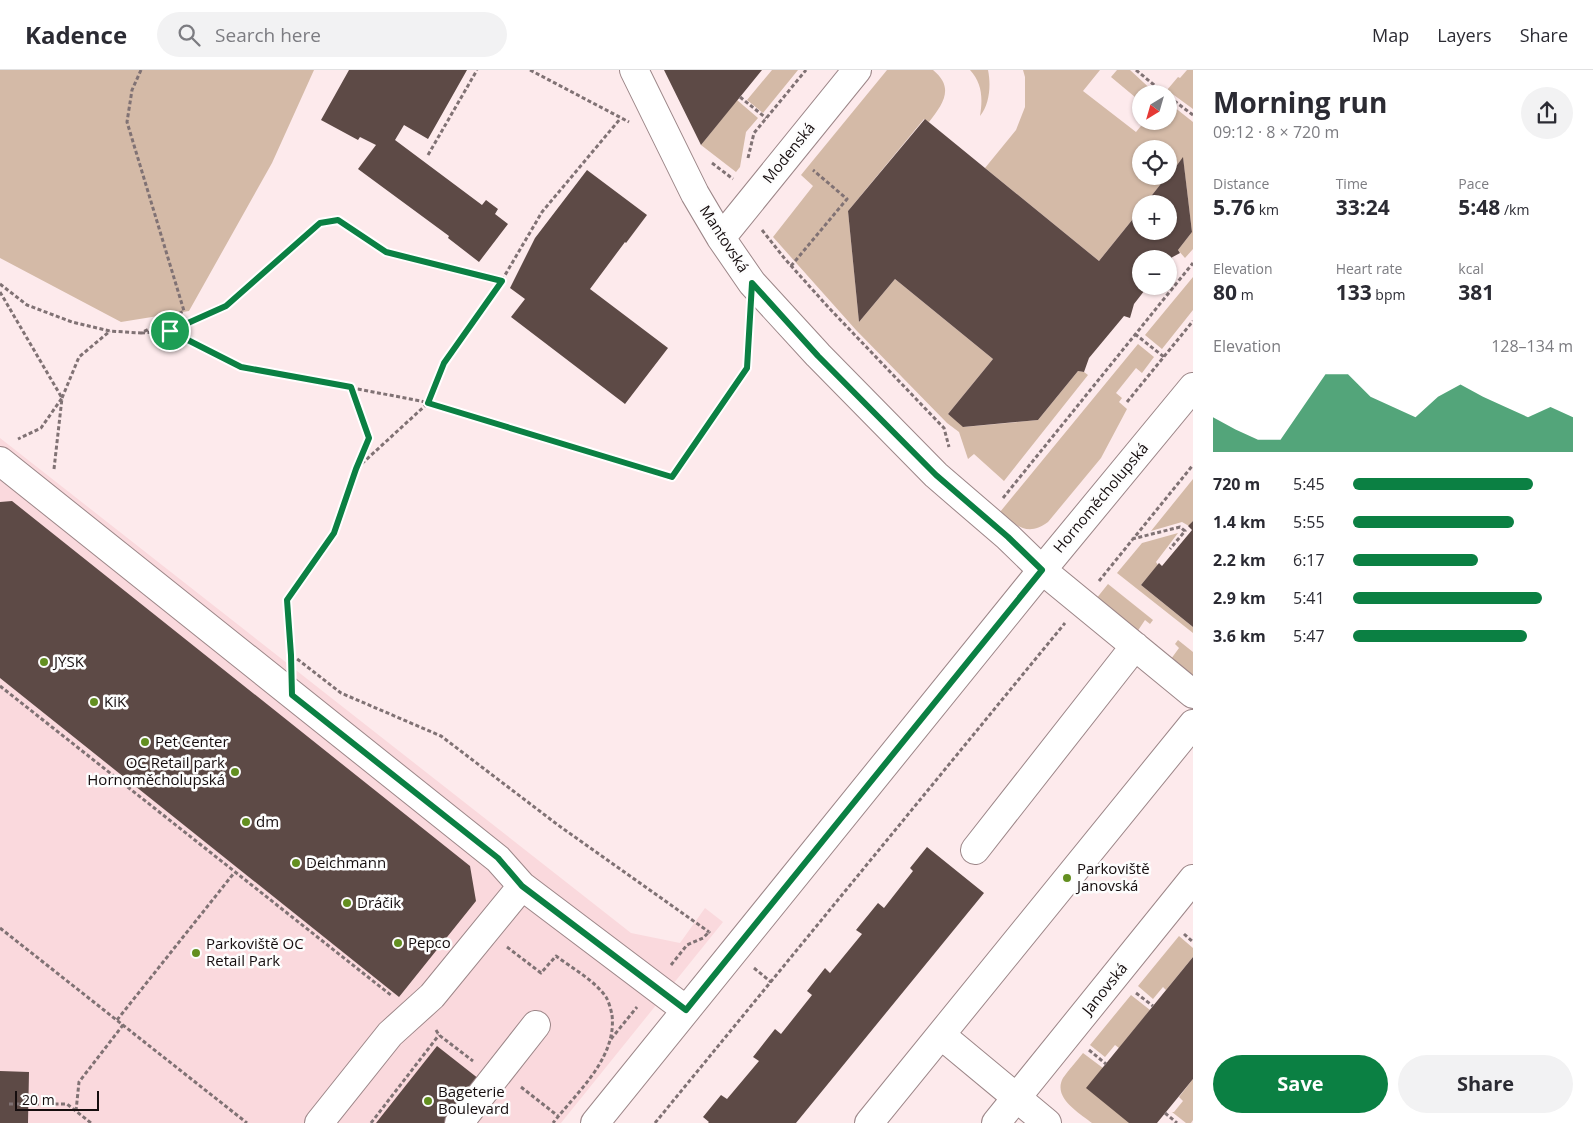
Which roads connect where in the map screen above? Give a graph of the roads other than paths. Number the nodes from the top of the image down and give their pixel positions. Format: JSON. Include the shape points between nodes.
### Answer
{"nodes":[{"id":1,"x":634,"y":70,"type":"edge"},
{"id":2,"x":857,"y":70,"type":"edge"},
{"id":3,"x":721,"y":238,"type":"junction"},
{"id":4,"x":1193,"y":387,"type":"edge"},
{"id":5,"x":0,"y":461,"type":"edge"},
{"id":6,"x":1042,"y":570,"type":"junction"},
{"id":7,"x":1135,"y":646,"type":"junction"},
{"id":8,"x":1193,"y":694,"type":"edge"},
{"id":9,"x":1193,"y":724,"type":"edge"},
{"id":10,"x":976,"y":850,"type":"dead end"},
{"id":11,"x":1193,"y":879,"type":"edge"},
{"id":12,"x":522,"y":886,"type":"junction"},
{"id":13,"x":686,"y":1010,"type":"junction"},
{"id":14,"x":536,"y":1025,"type":"dead end"},
{"id":15,"x":941,"y":1034,"type":"junction"},
{"id":16,"x":1016,"y":1098,"type":"junction"},
{"id":17,"x":319,"y":1123,"type":"edge"},
{"id":18,"x":459,"y":1123,"type":"edge"},
{"id":19,"x":595,"y":1123,"type":"edge"},
{"id":20,"x":869,"y":1123,"type":"edge"},
{"id":21,"x":996,"y":1123,"type":"edge"},
{"id":22,"x":1047,"y":1123,"type":"edge"}],
"edges":[{"from":1,"to":3,"type":"street","name":"Mantovská","via":[[695,194]]},
{"from":2,"to":3,"type":"street","name":"Modenská","via":[[746,188]]},
{"from":3,"to":6,"type":"street","name":"Mantovská","via":[[752,283],[818,356],[936,475]]},
{"from":4,"to":6,"type":"street","name":"Hornoměcholupská"},
{"from":5,"to":12,"type":"street","via":[[498,858]]},
{"from":6,"to":7,"type":"street","name":"Mantovská"},
{"from":6,"to":13,"type":"street","name":"Hornoměcholupská"},
{"from":7,"to":8,"type":"street","name":"Mantovská"},
{"from":7,"to":10,"type":"street"},
{"from":9,"to":15,"type":"street"},
{"from":11,"to":16,"type":"street","name":"Janovská"},
{"from":12,"to":13,"type":"street"},
{"from":12,"to":17,"type":"street","via":[[432,996],[390,1034]]},
{"from":13,"to":19,"type":"street","name":"Hornoměcholupská"},
{"from":14,"to":18,"type":"street"},
{"from":15,"to":16,"type":"street"},
{"from":15,"to":20,"type":"street"},
{"from":16,"to":21,"type":"street","name":"Janovská"},
{"from":16,"to":22,"type":"street"}]}
